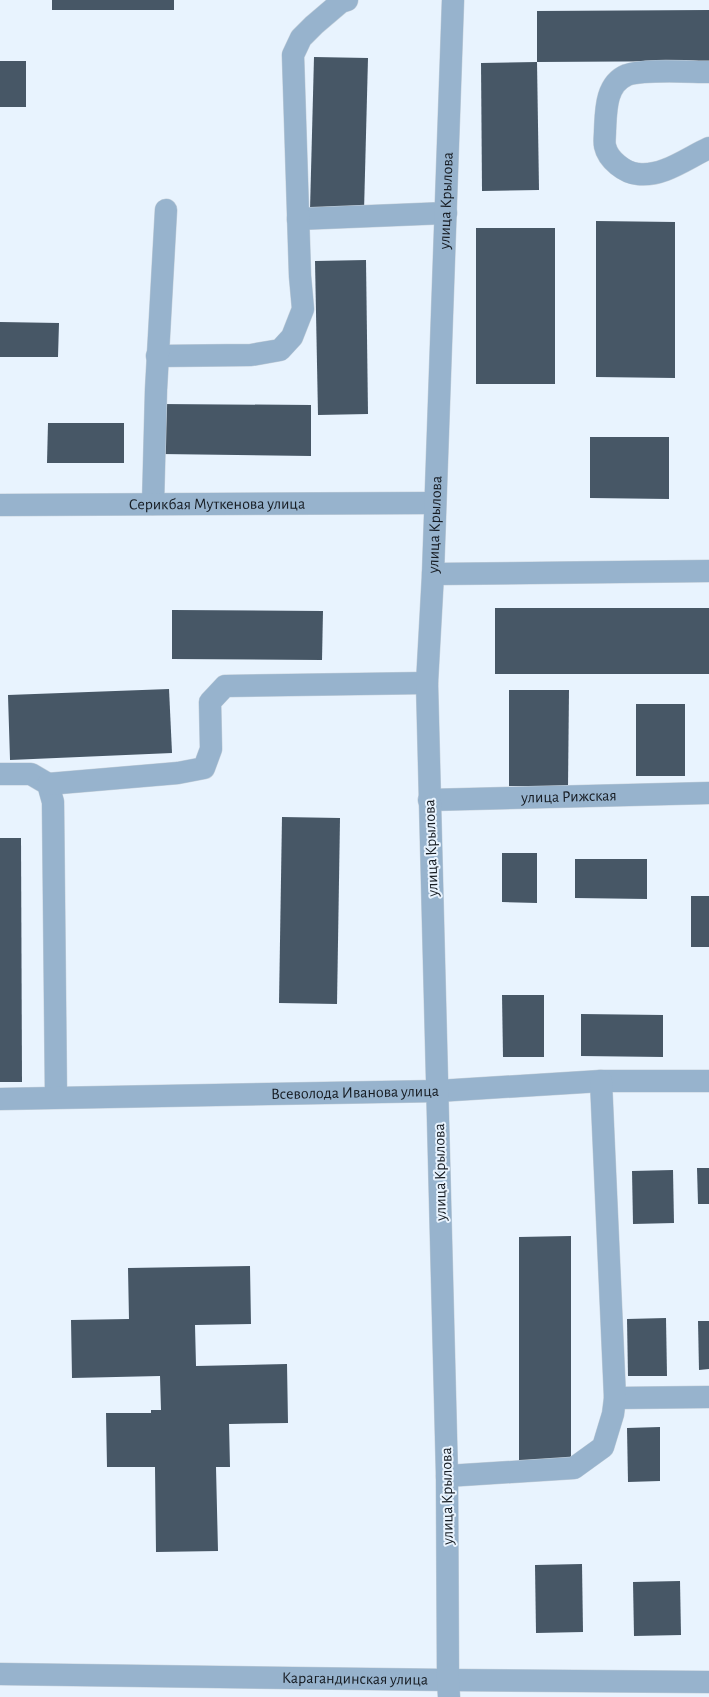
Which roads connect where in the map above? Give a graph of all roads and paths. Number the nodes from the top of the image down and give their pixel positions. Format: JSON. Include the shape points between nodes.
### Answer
{"nodes":[{"id":1,"x":346,"y":0,"type":"edge"},
{"id":2,"x":453,"y":0,"type":"edge"},
{"id":3,"x":709,"y":72,"type":"edge"},
{"id":4,"x":709,"y":148,"type":"edge"},
{"id":5,"x":166,"y":210,"type":"dead end"},
{"id":6,"x":446,"y":213,"type":"junction"},
{"id":7,"x":298,"y":219,"type":"junction"},
{"id":8,"x":157,"y":356,"type":"junction"},
{"id":9,"x":435,"y":503,"type":"junction"},
{"id":10,"x":153,"y":504,"type":"junction"},
{"id":11,"x":0,"y":505,"type":"edge"},
{"id":12,"x":709,"y":571,"type":"edge"},
{"id":13,"x":433,"y":574,"type":"junction"},
{"id":14,"x":427,"y":682,"type":"junction"},
{"id":15,"x":0,"y":774,"type":"edge"},
{"id":16,"x":48,"y":784,"type":"junction"},
{"id":17,"x":709,"y":793,"type":"edge"},
{"id":18,"x":429,"y":800,"type":"junction"},
{"id":19,"x":601,"y":1081,"type":"junction"},
{"id":20,"x":709,"y":1081,"type":"edge"},
{"id":21,"x":438,"y":1091,"type":"junction"},
{"id":22,"x":56,"y":1097,"type":"junction"},
{"id":23,"x":0,"y":1099,"type":"edge"},
{"id":24,"x":709,"y":1397,"type":"edge"},
{"id":25,"x":614,"y":1398,"type":"junction"},
{"id":26,"x":447,"y":1476,"type":"junction"},
{"id":27,"x":0,"y":1674,"type":"edge"},
{"id":28,"x":709,"y":1682,"type":"edge"},
{"id":29,"x":449,"y":1689,"type":"edge"}],
"edges":[{"from":1,"to":7,"type":"street","via":[[301,38],[294,55]]},
{"from":2,"to":6,"type":"street","name":"улица Крылова"},
{"from":3,"to":4,"type":"street","via":[[639,72],[626,75],[616,82],[606,110],[605,147],[614,162],[624,170],[638,174],[657,173]]},
{"from":5,"to":8,"type":"street"},
{"from":6,"to":7,"type":"street"},
{"from":6,"to":9,"type":"street","name":"улица Крылова"},
{"from":7,"to":8,"type":"street","via":[[303,309],[292,337],[280,350],[251,355]]},
{"from":8,"to":10,"type":"street"},
{"from":9,"to":10,"type":"street","name":"Серикбая Муткенова улица"},
{"from":9,"to":13,"type":"street","name":"улица Крылова"},
{"from":10,"to":11,"type":"street","name":"Серикбая Муткенова улица"},
{"from":12,"to":13,"type":"street"},
{"from":13,"to":14,"type":"street","name":"улица Крылова"},
{"from":14,"to":16,"type":"street","via":[[225,686],[210,702],[211,749],[204,768],[178,773]]},
{"from":14,"to":18,"type":"street","name":"улица Крылова"},
{"from":15,"to":16,"type":"street","via":[[31,774]]},
{"from":16,"to":22,"type":"street","via":[[53,802]]},
{"from":17,"to":18,"type":"street","name":"улица Рижская"},
{"from":18,"to":21,"type":"street","name":"улица Крылова"},
{"from":19,"to":20,"type":"street","name":"Всеволода Иванова улица"},
{"from":19,"to":21,"type":"street","name":"Всеволода Иванова улица"},
{"from":19,"to":25,"type":"street"},
{"from":21,"to":22,"type":"street","name":"Всеволода Иванова улица"},
{"from":21,"to":26,"type":"street","name":"улица Крылова"},
{"from":22,"to":23,"type":"street","name":"Всеволода Иванова улица"},
{"from":24,"to":25,"type":"street"},
{"from":25,"to":26,"type":"street","via":[[613,1414],[604,1447],[574,1468]]},
{"from":26,"to":29,"type":"street","name":"улица Крылова"},
{"from":27,"to":29,"type":"street","name":"Карагандинская улица"},
{"from":28,"to":29,"type":"street","name":"Карагандинская улица"}]}
